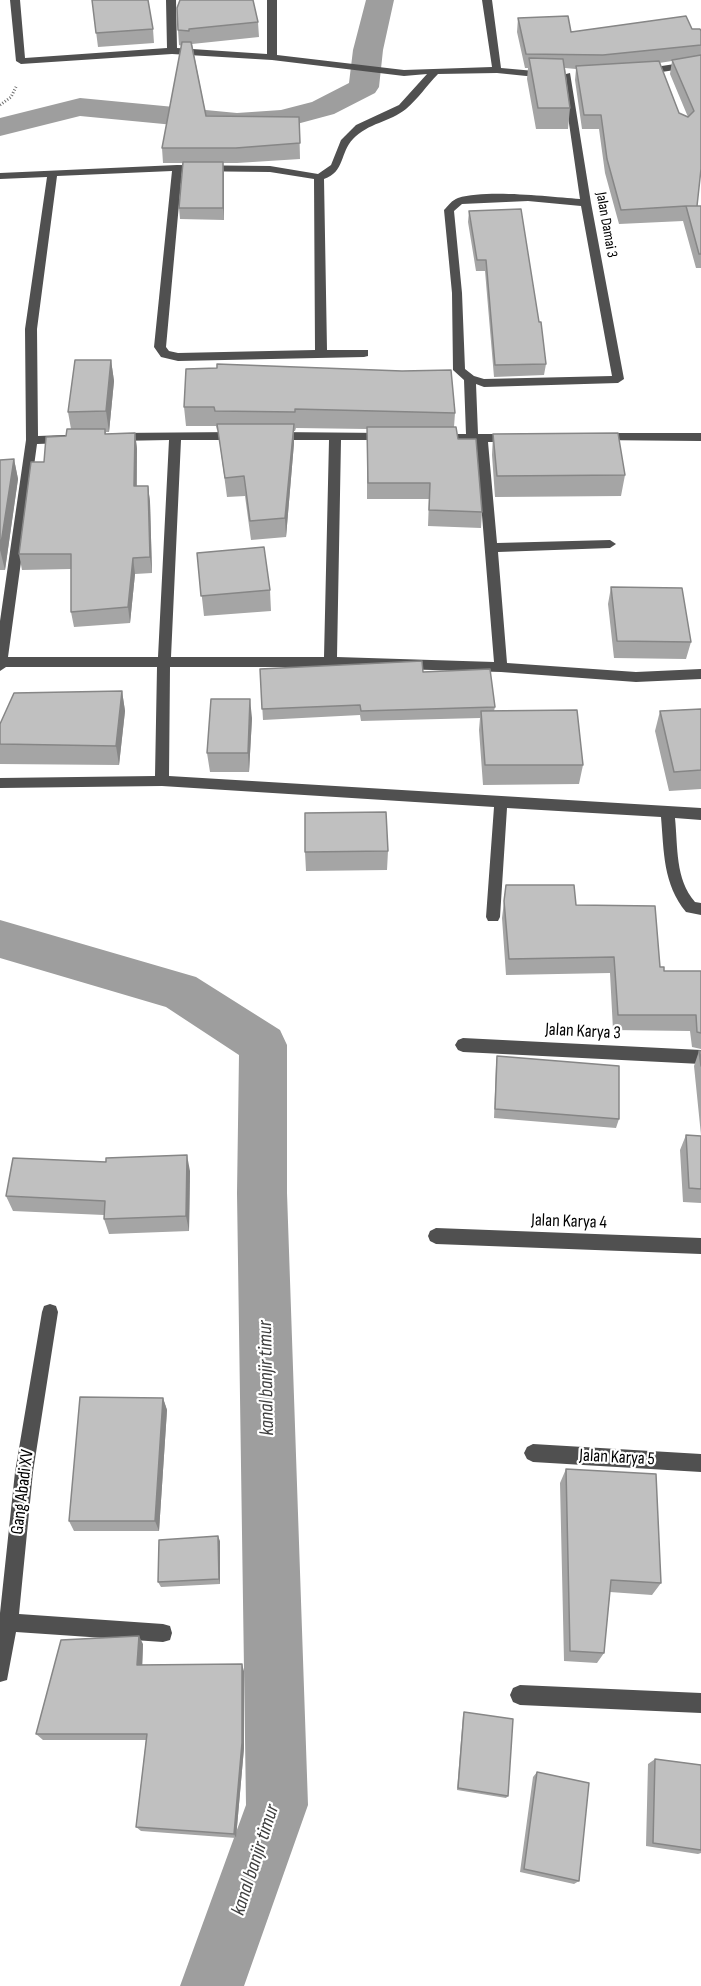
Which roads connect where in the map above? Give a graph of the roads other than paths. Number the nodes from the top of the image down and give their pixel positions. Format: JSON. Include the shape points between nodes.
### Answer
{"nodes":[{"id":1,"x":15,"y":0,"type":"edge"},
{"id":2,"x":171,"y":0,"type":"edge"},
{"id":3,"x":272,"y":0,"type":"edge"},
{"id":4,"x":487,"y":0,"type":"edge"},
{"id":5,"x":172,"y":51,"type":"junction"},
{"id":6,"x":272,"y":57,"type":"junction"},
{"id":7,"x":701,"y":63,"type":"edge"},
{"id":8,"x":497,"y":70,"type":"junction"},
{"id":9,"x":435,"y":71,"type":"junction"},
{"id":10,"x":635,"y":72,"type":"edge"},
{"id":11,"x":177,"y":168,"type":"junction"},
{"id":12,"x":53,"y":172,"type":"junction"},
{"id":13,"x":0,"y":176,"type":"edge"},
{"id":14,"x":319,"y":177,"type":"junction"},
{"id":15,"x":586,"y":203,"type":"junction"},
{"id":16,"x":364,"y":353,"type":"dead end"},
{"id":17,"x":321,"y":354,"type":"junction"},
{"id":18,"x":470,"y":379,"type":"junction"},
{"id":19,"x":176,"y":436,"type":"junction"},
{"id":20,"x":244,"y":436,"type":"edge"},
{"id":21,"x":267,"y":436,"type":"edge"},
{"id":22,"x":335,"y":437,"type":"junction"},
{"id":23,"x":589,"y":437,"type":"edge"},
{"id":24,"x":701,"y":437,"type":"edge"},
{"id":25,"x":80,"y":438,"type":"edge"},
{"id":26,"x":104,"y":438,"type":"edge"},
{"id":27,"x":403,"y":438,"type":"edge"},
{"id":28,"x":426,"y":438,"type":"edge"},
{"id":29,"x":477,"y":438,"type":"junction"},
{"id":30,"x":529,"y":438,"type":"edge"},
{"id":31,"x":32,"y":440,"type":"junction"},
{"id":32,"x":610,"y":544,"type":"dead end"},
{"id":33,"x":491,"y":548,"type":"junction"},
{"id":34,"x":164,"y":661,"type":"junction"},
{"id":35,"x":330,"y":662,"type":"junction"},
{"id":36,"x":0,"y":664,"type":"edge"},
{"id":37,"x":501,"y":667,"type":"junction"},
{"id":38,"x":701,"y":674,"type":"edge"},
{"id":39,"x":162,"y":781,"type":"junction"},
{"id":40,"x":0,"y":783,"type":"edge"},
{"id":41,"x":501,"y":800,"type":"junction"},
{"id":42,"x":668,"y":811,"type":"junction"},
{"id":43,"x":701,"y":813,"type":"edge"},
{"id":44,"x":701,"y":909,"type":"edge"},
{"id":45,"x":493,"y":917,"type":"dead end"},
{"id":46,"x":463,"y":1045,"type":"dead end"},
{"id":47,"x":701,"y":1057,"type":"edge"},
{"id":48,"x":436,"y":1236,"type":"dead end"},
{"id":49,"x":701,"y":1246,"type":"edge"},
{"id":50,"x":50,"y":1312,"type":"dead end"},
{"id":51,"x":533,"y":1453,"type":"dead end"},
{"id":52,"x":701,"y":1463,"type":"edge"},
{"id":53,"x":4,"y":1622,"type":"edge"},
{"id":54,"x":163,"y":1633,"type":"dead end"},
{"id":55,"x":0,"y":1673,"type":"edge"},
{"id":56,"x":520,"y":1695,"type":"dead end"},
{"id":57,"x":701,"y":1703,"type":"edge"}],
"edges":[{"from":1,"to":5,"type":"street","via":[[21,61]]},
{"from":2,"to":5,"type":"street"},
{"from":3,"to":6,"type":"street"},
{"from":4,"to":8,"type":"street"},
{"from":5,"to":6,"type":"street"},
{"from":6,"to":9,"type":"street","via":[[404,73]]},
{"from":7,"to":10,"type":"street","via":[[663,74]]},
{"from":8,"to":9,"type":"street"},
{"from":8,"to":15,"type":"street","name":"Jalan Damai 3","via":[[573,75]]},
{"from":9,"to":14,"type":"street","via":[[402,107],[360,127],[346,141],[336,166]]},
{"from":11,"to":12,"type":"street"},
{"from":11,"to":14,"type":"street","via":[[270,169]]},
{"from":11,"to":17,"type":"street","via":[[160,347],[165,354]]},
{"from":12,"to":13,"type":"street"},
{"from":12,"to":31,"type":"street","via":[[32,329]]},
{"from":14,"to":17,"type":"street"},
{"from":15,"to":18,"type":"street","via":[[477,199],[459,201],[449,210],[459,370]]},
{"from":15,"to":18,"type":"street","name":"Jalan Damai 3","via":[[618,379],[484,383]]},
{"from":16,"to":17,"type":"street"},
{"from":18,"to":29,"type":"street"},
{"from":19,"to":20,"type":"street"},
{"from":19,"to":26,"type":"street"},
{"from":19,"to":34,"type":"street"},
{"from":21,"to":22,"type":"street"},
{"from":22,"to":27,"type":"street"},
{"from":22,"to":35,"type":"street"},
{"from":23,"to":24,"type":"street"},
{"from":25,"to":31,"type":"street"},
{"from":28,"to":29,"type":"street"},
{"from":29,"to":30,"type":"street"},
{"from":29,"to":33,"type":"street"},
{"from":31,"to":36,"type":"street"},
{"from":32,"to":33,"type":"street"},
{"from":33,"to":37,"type":"street"},
{"from":34,"to":35,"type":"street"},
{"from":34,"to":36,"type":"street"},
{"from":34,"to":39,"type":"street"},
{"from":35,"to":37,"type":"street"},
{"from":37,"to":38,"type":"street","via":[[636,677]]},
{"from":39,"to":40,"type":"street"},
{"from":39,"to":41,"type":"street"},
{"from":41,"to":42,"type":"street"},
{"from":41,"to":45,"type":"street"},
{"from":42,"to":43,"type":"street"},
{"from":42,"to":44,"type":"street","via":[[675,881],[681,898],[691,908]]},
{"from":46,"to":47,"type":"street","name":"Jalan Karya 3"},
{"from":48,"to":49,"type":"street","name":"Jalan Karya 4"},
{"from":50,"to":53,"type":"street","name":"Gang Abadi XV"},
{"from":51,"to":52,"type":"street","name":"Jalan Karya 5"},
{"from":53,"to":54,"type":"street"},
{"from":53,"to":55,"type":"street","name":"Gang Abadi XV"},
{"from":56,"to":57,"type":"street"}]}
